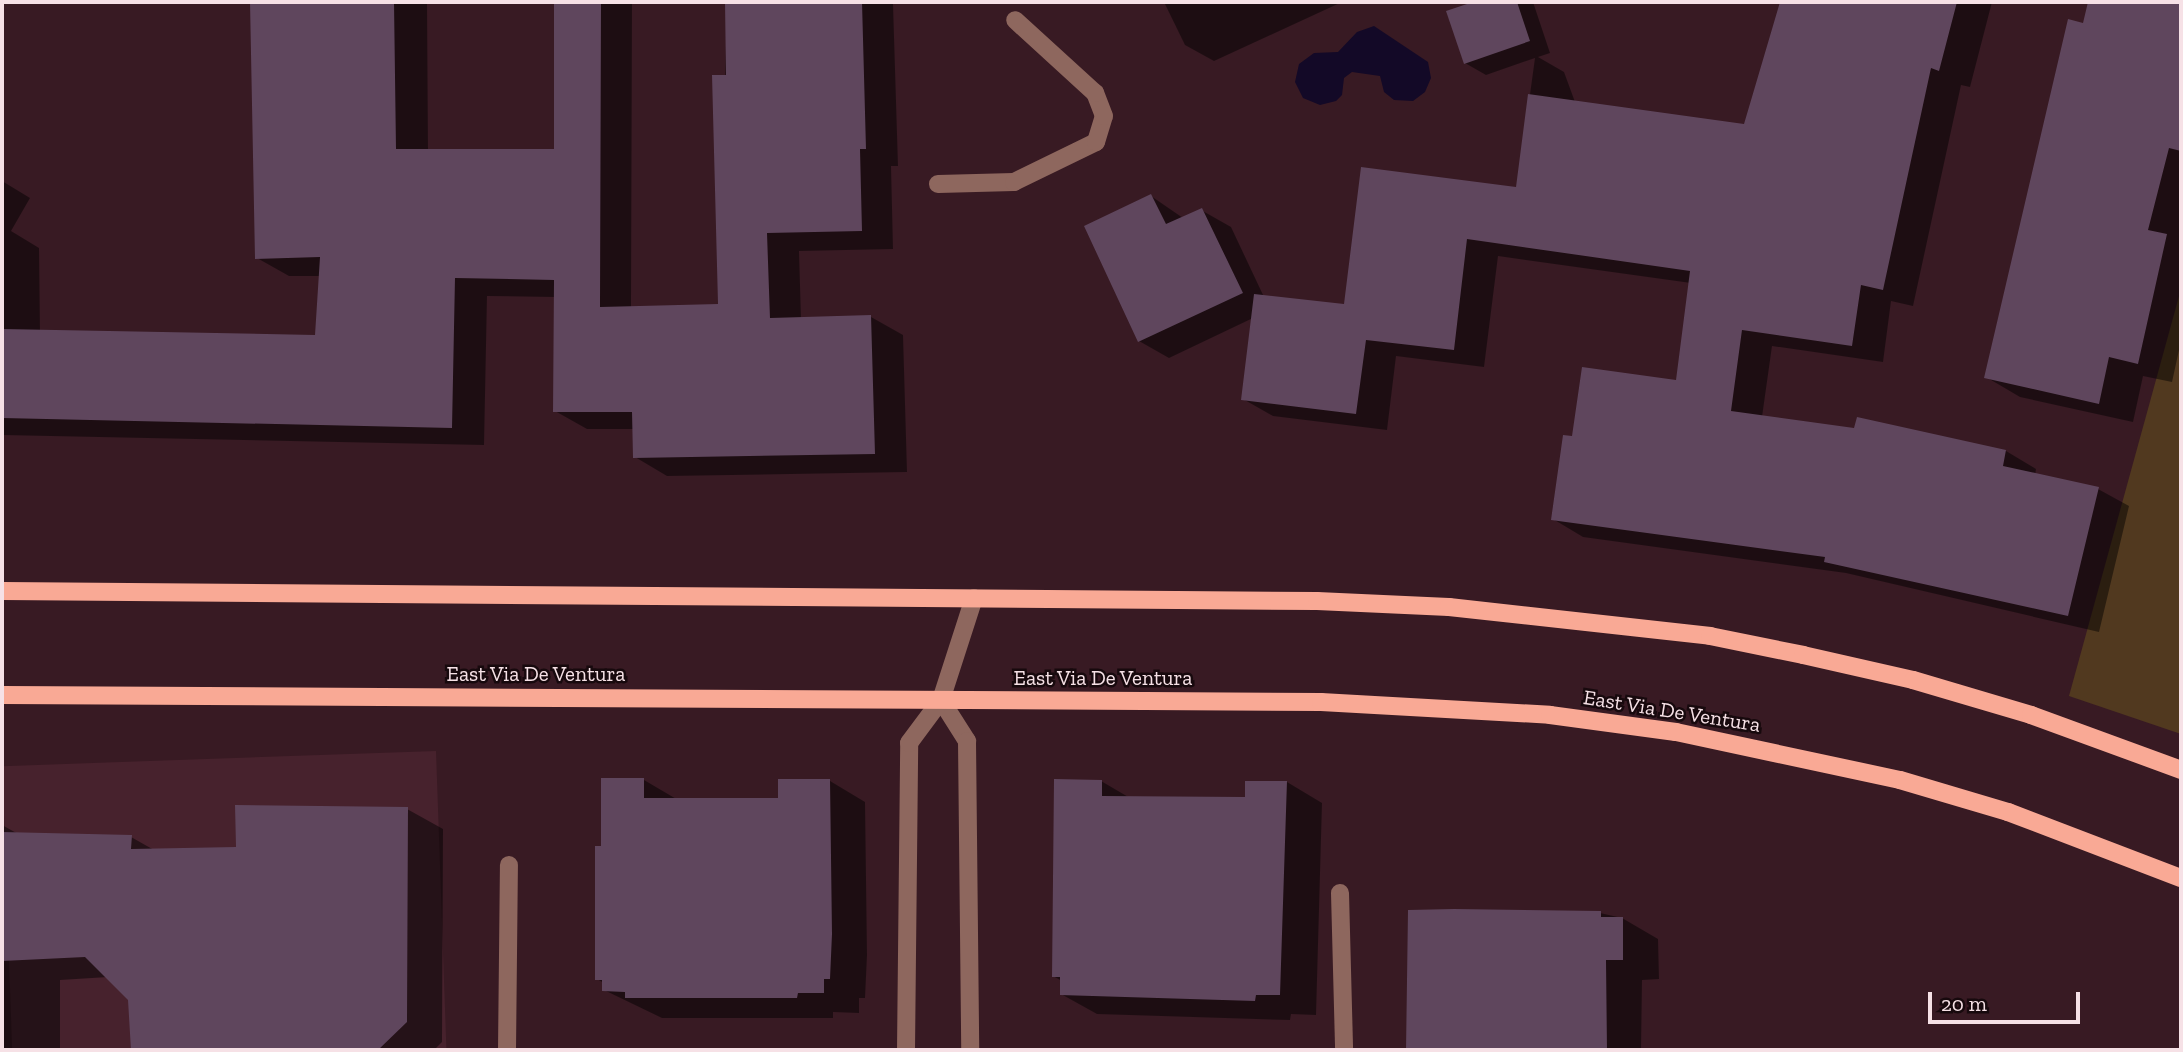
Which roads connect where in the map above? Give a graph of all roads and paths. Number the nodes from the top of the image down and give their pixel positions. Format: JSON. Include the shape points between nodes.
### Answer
{"nodes":[{"id":1,"x":1015,"y":20,"type":"dead end"},
{"id":2,"x":938,"y":184,"type":"dead end"},
{"id":3,"x":2,"y":591,"type":"edge"},
{"id":4,"x":974,"y":598,"type":"junction"},
{"id":5,"x":2,"y":695,"type":"edge"},
{"id":6,"x":941,"y":700,"type":"junction"},
{"id":7,"x":2181,"y":770,"type":"edge"},
{"id":8,"x":509,"y":865,"type":"dead end"},
{"id":9,"x":2181,"y":878,"type":"edge"},
{"id":10,"x":1340,"y":893,"type":"dead end"},
{"id":11,"x":506,"y":1050,"type":"edge"},
{"id":12,"x":906,"y":1050,"type":"edge"},
{"id":13,"x":970,"y":1050,"type":"edge"},
{"id":14,"x":1344,"y":1050,"type":"edge"}],
"edges":[{"from":1,"to":2,"type":"street","via":[[1095,93],[1104,116],[1096,142],[1014,182]]},
{"from":3,"to":4,"type":"main road"},
{"from":4,"to":6,"type":"street"},
{"from":4,"to":7,"type":"main road","via":[[1436,607],[1710,636],[1913,680],[2031,715]]},
{"from":5,"to":6,"type":"main road","name":"East Via De Ventura"},
{"from":6,"to":9,"type":"main road","name":"East Via De Ventura","via":[[1448,708],[1676,732],[1912,784],[2008,812]]},
{"from":6,"to":12,"type":"street","via":[[909,743]]},
{"from":6,"to":13,"type":"street","via":[[967,741]]},
{"from":8,"to":11,"type":"street"},
{"from":10,"to":14,"type":"street"}]}
